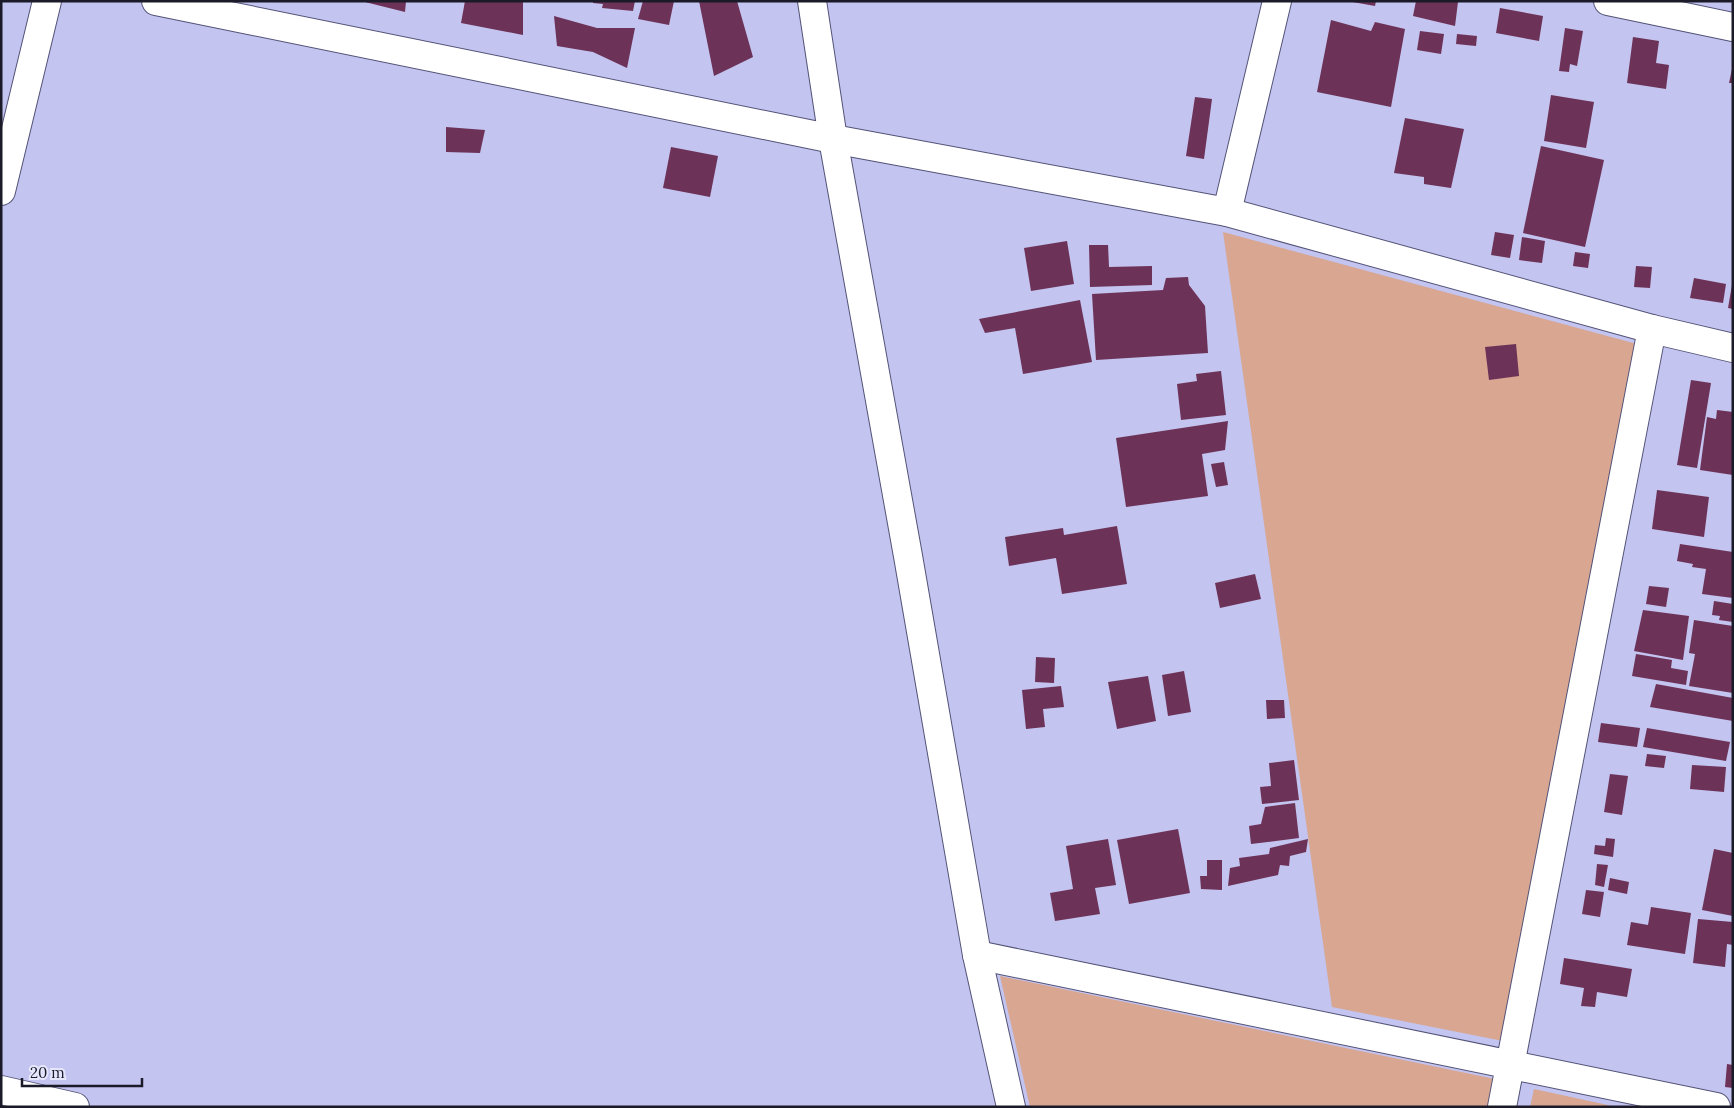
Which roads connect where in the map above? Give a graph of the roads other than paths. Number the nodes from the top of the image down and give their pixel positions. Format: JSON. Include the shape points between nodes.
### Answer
{"nodes":[{"id":1,"x":47,"y":1,"type":"edge"},
{"id":2,"x":156,"y":1,"type":"edge"},
{"id":3,"x":812,"y":1,"type":"edge"},
{"id":4,"x":1277,"y":1,"type":"edge"},
{"id":5,"x":1608,"y":1,"type":"edge"},
{"id":6,"x":1733,"y":27,"type":"edge"},
{"id":7,"x":833,"y":139,"type":"junction"},
{"id":8,"x":1,"y":191,"type":"edge"},
{"id":9,"x":1227,"y":212,"type":"junction"},
{"id":10,"x":1652,"y":329,"type":"junction"},
{"id":11,"x":1733,"y":348,"type":"edge"},
{"id":12,"x":977,"y":955,"type":"junction"},
{"id":13,"x":1511,"y":1065,"type":"junction"},
{"id":14,"x":1,"y":1090,"type":"edge"},
{"id":15,"x":75,"y":1107,"type":"edge"},
{"id":16,"x":1012,"y":1107,"type":"edge"},
{"id":17,"x":1502,"y":1107,"type":"edge"},
{"id":18,"x":1716,"y":1107,"type":"edge"}],
"edges":[{"from":1,"to":8,"type":"street"},
{"from":2,"to":7,"type":"street"},
{"from":3,"to":7,"type":"street"},
{"from":4,"to":9,"type":"street"},
{"from":5,"to":6,"type":"street"},
{"from":7,"to":9,"type":"street"},
{"from":7,"to":12,"type":"street"},
{"from":9,"to":10,"type":"street"},
{"from":10,"to":11,"type":"street"},
{"from":10,"to":13,"type":"street"},
{"from":12,"to":13,"type":"street"},
{"from":12,"to":16,"type":"street"},
{"from":13,"to":17,"type":"street"},
{"from":13,"to":18,"type":"street"},
{"from":14,"to":15,"type":"street"}]}
